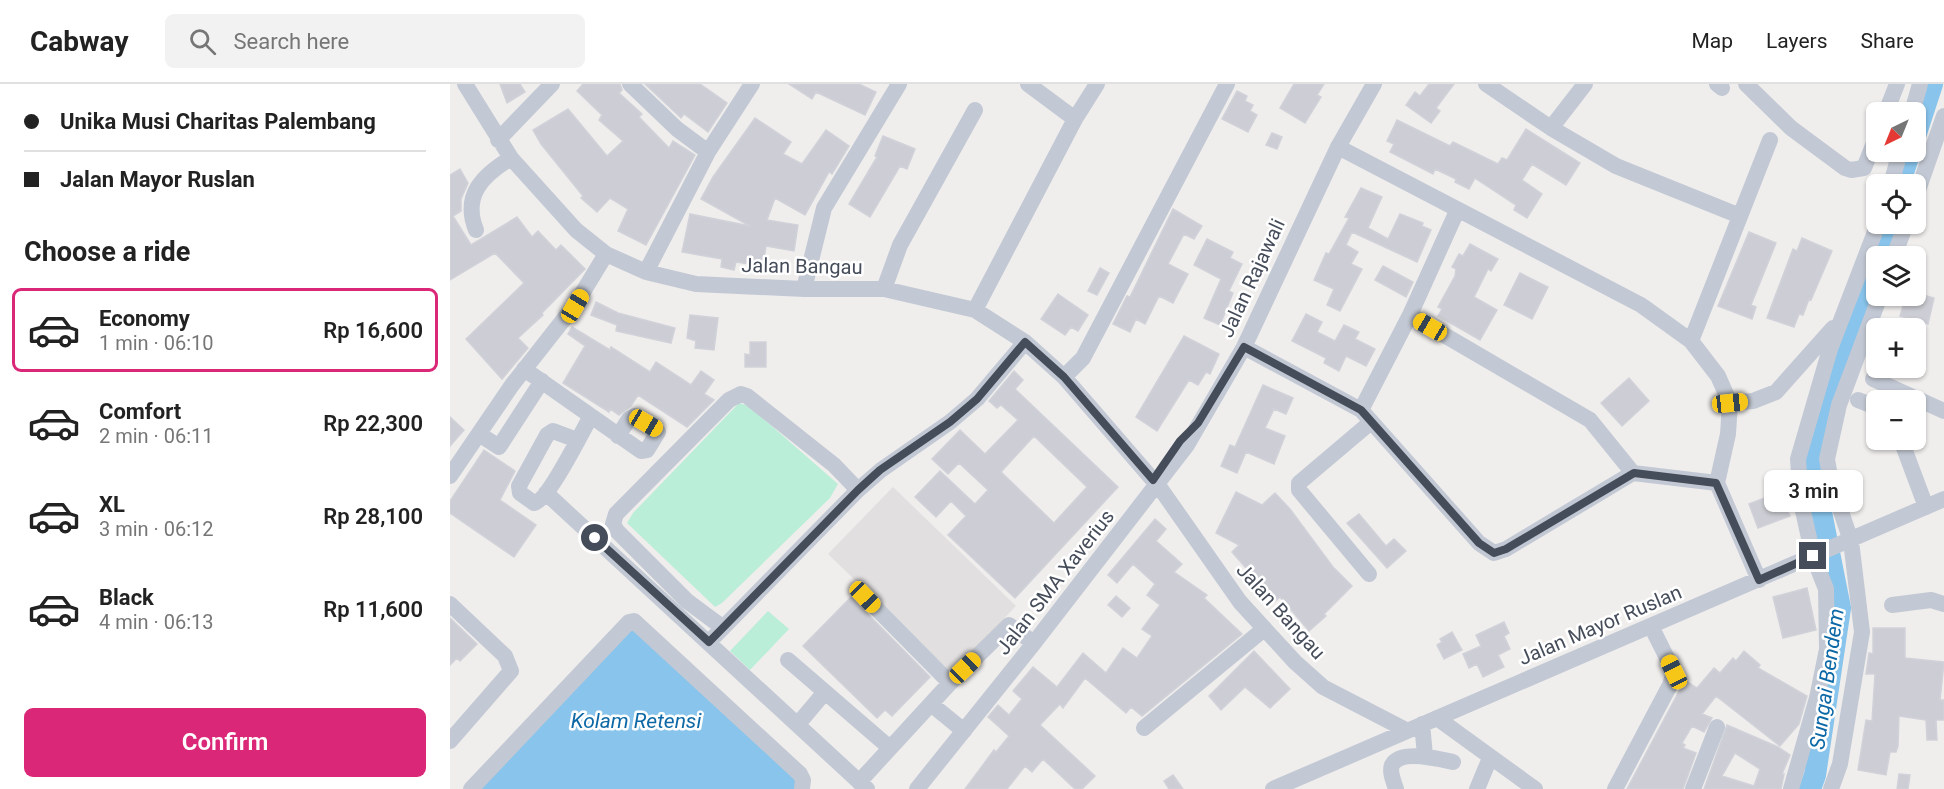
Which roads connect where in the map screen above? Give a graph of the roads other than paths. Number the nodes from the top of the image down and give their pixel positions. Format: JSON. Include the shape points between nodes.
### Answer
{"nodes":[{"id":1,"x":465,"y":84,"type":"edge"},
{"id":2,"x":552,"y":84,"type":"edge"},
{"id":3,"x":630,"y":84,"type":"edge"},
{"id":4,"x":752,"y":84,"type":"edge"},
{"id":5,"x":899,"y":84,"type":"edge"},
{"id":6,"x":1028,"y":84,"type":"edge"},
{"id":7,"x":1097,"y":84,"type":"edge"},
{"id":8,"x":1227,"y":84,"type":"edge"},
{"id":9,"x":1374,"y":84,"type":"edge"},
{"id":10,"x":1486,"y":84,"type":"edge"},
{"id":11,"x":1585,"y":84,"type":"edge"},
{"id":12,"x":1746,"y":84,"type":"edge"},
{"id":13,"x":1897,"y":84,"type":"edge"},
{"id":14,"x":1920,"y":84,"type":"edge"},
{"id":15,"x":1890,"y":102,"type":"edge"},
{"id":16,"x":1915,"y":102,"type":"edge"},
{"id":17,"x":975,"y":110,"type":"dead end"},
{"id":18,"x":1944,"y":116,"type":"edge"},
{"id":19,"x":1076,"y":119,"type":"junction"},
{"id":20,"x":1551,"y":128,"type":"junction"},
{"id":21,"x":498,"y":140,"type":"junction"},
{"id":22,"x":1770,"y":140,"type":"dead end"},
{"id":23,"x":1338,"y":147,"type":"junction"},
{"id":24,"x":708,"y":152,"type":"junction"},
{"id":25,"x":511,"y":158,"type":"junction"},
{"id":26,"x":1866,"y":162,"type":"edge"},
{"id":27,"x":1924,"y":174,"type":"edge"},
{"id":28,"x":1457,"y":212,"type":"junction"},
{"id":29,"x":1740,"y":216,"type":"junction"},
{"id":30,"x":476,"y":230,"type":"dead end"},
{"id":31,"x":1874,"y":234,"type":"edge"},
{"id":32,"x":606,"y":254,"type":"junction"},
{"id":33,"x":645,"y":272,"type":"junction"},
{"id":34,"x":804,"y":289,"type":"junction"},
{"id":35,"x":884,"y":289,"type":"junction"},
{"id":36,"x":1876,"y":306,"type":"edge"},
{"id":37,"x":975,"y":310,"type":"junction"},
{"id":38,"x":1410,"y":315,"type":"junction"},
{"id":39,"x":1840,"y":319,"type":"junction"},
{"id":40,"x":1691,"y":341,"type":"junction"},
{"id":41,"x":1025,"y":342,"type":"junction"},
{"id":42,"x":1244,"y":347,"type":"junction"},
{"id":43,"x":524,"y":369,"type":"junction"},
{"id":44,"x":1064,"y":377,"type":"junction"},
{"id":45,"x":1873,"y":379,"type":"dead end"},
{"id":46,"x":542,"y":381,"type":"junction"},
{"id":47,"x":1858,"y":400,"type":"dead end"},
{"id":48,"x":1730,"y":403,"type":"junction"},
{"id":49,"x":1866,"y":403,"type":"edge"},
{"id":50,"x":1944,"y":411,"type":"edge"},
{"id":51,"x":591,"y":416,"type":"junction"},
{"id":52,"x":1366,"y":416,"type":"junction"},
{"id":53,"x":479,"y":434,"type":"junction"},
{"id":54,"x":618,"y":436,"type":"dead end"},
{"id":55,"x":577,"y":440,"type":"junction"},
{"id":56,"x":1904,"y":450,"type":"edge"},
{"id":57,"x":536,"y":455,"type":"junction"},
{"id":58,"x":561,"y":470,"type":"junction"},
{"id":59,"x":1634,"y":473,"type":"junction"},
{"id":60,"x":450,"y":476,"type":"edge"},
{"id":61,"x":1156,"y":482,"type":"junction"},
{"id":62,"x":1716,"y":483,"type":"junction"},
{"id":63,"x":858,"y":490,"type":"junction"},
{"id":64,"x":546,"y":493,"type":"junction"},
{"id":65,"x":1944,"y":499,"type":"edge"},
{"id":66,"x":1926,"y":507,"type":"junction"},
{"id":67,"x":1849,"y":541,"type":"junction"},
{"id":68,"x":1816,"y":555,"type":"junction"},
{"id":69,"x":1368,"y":574,"type":"dead end"},
{"id":70,"x":1759,"y":580,"type":"junction"},
{"id":71,"x":865,"y":597,"type":"dead end"},
{"id":72,"x":450,"y":603,"type":"edge"},
{"id":73,"x":1944,"y":604,"type":"edge"},
{"id":74,"x":1892,"y":605,"type":"dead end"},
{"id":75,"x":1651,"y":626,"type":"junction"},
{"id":76,"x":722,"y":627,"type":"junction"},
{"id":77,"x":1264,"y":630,"type":"junction"},
{"id":78,"x":709,"y":642,"type":"junction"},
{"id":79,"x":1034,"y":643,"type":"junction"},
{"id":80,"x":788,"y":660,"type":"dead end"},
{"id":81,"x":950,"y":683,"type":"junction"},
{"id":82,"x":825,"y":692,"type":"junction"},
{"id":83,"x":931,"y":704,"type":"junction"},
{"id":84,"x":1429,"y":721,"type":"junction"},
{"id":85,"x":798,"y":724,"type":"junction"},
{"id":86,"x":1717,"y":727,"type":"dead end"},
{"id":87,"x":1144,"y":728,"type":"dead end"},
{"id":88,"x":1406,"y":730,"type":"junction"},
{"id":89,"x":964,"y":731,"type":"junction"},
{"id":90,"x":452,"y":735,"type":"edge"},
{"id":91,"x":890,"y":748,"type":"junction"},
{"id":92,"x":1425,"y":755,"type":"junction"},
{"id":93,"x":1490,"y":758,"type":"junction"},
{"id":94,"x":1453,"y":762,"type":"dead end"},
{"id":95,"x":863,"y":785,"type":"edge"},
{"id":96,"x":1528,"y":787,"type":"edge"},
{"id":97,"x":471,"y":789,"type":"edge"},
{"id":98,"x":802,"y":789,"type":"edge"},
{"id":99,"x":917,"y":789,"type":"edge"},
{"id":100,"x":1273,"y":789,"type":"edge"},
{"id":101,"x":1396,"y":789,"type":"edge"},
{"id":102,"x":1477,"y":789,"type":"edge"},
{"id":103,"x":1616,"y":789,"type":"edge"},
{"id":104,"x":1693,"y":789,"type":"edge"},
{"id":105,"x":1791,"y":789,"type":"edge"},
{"id":106,"x":1831,"y":789,"type":"edge"}],
"edges":[{"from":1,"to":21,"type":"street","name":"Jalan Bangau"},
{"from":2,"to":21,"type":"street"},
{"from":3,"to":24,"type":"street","via":[[677,129]]},
{"from":4,"to":24,"type":"street"},
{"from":5,"to":34,"type":"street","via":[[824,208]]},
{"from":6,"to":19,"type":"street"},
{"from":7,"to":19,"type":"street"},
{"from":8,"to":44,"type":"street","via":[[1083,358]]},
{"from":9,"to":23,"type":"street","name":"Jalan Rajawali"},
{"from":10,"to":20,"type":"street"},
{"from":11,"to":20,"type":"street"},
{"from":12,"to":26,"type":"street","via":[[1791,128],[1845,168],[1864,168]]},
{"from":13,"to":15,"type":"street"},
{"from":14,"to":16,"type":"street"},
{"from":17,"to":35,"type":"street","via":[[900,244]]},
{"from":18,"to":27,"type":"street"},
{"from":19,"to":37,"type":"street"},
{"from":20,"to":29,"type":"street","via":[[1616,166]]},
{"from":21,"to":25,"type":"street","name":"Jalan Bangau"},
{"from":22,"to":29,"type":"street"},
{"from":23,"to":28,"type":"street"},
{"from":23,"to":42,"type":"street","name":"Jalan Rajawali"},
{"from":24,"to":33,"type":"street"},
{"from":25,"to":30,"type":"street","via":[[475,188],[471,206]]},
{"from":25,"to":32,"type":"street","name":"Jalan Bangau","via":[[576,230]]},
{"from":28,"to":38,"type":"street"},
{"from":28,"to":40,"type":"street","via":[[1641,305]]},
{"from":29,"to":40,"type":"street"},
{"from":31,"to":39,"type":"street"},
{"from":32,"to":33,"type":"street","name":"Jalan Bangau"},
{"from":32,"to":43,"type":"street","via":[[575,306]]},
{"from":33,"to":34,"type":"street","name":"Jalan Bangau","via":[[696,284]]},
{"from":34,"to":35,"type":"street","name":"Jalan Bangau"},
{"from":35,"to":37,"type":"street","name":"Jalan Bangau"},
{"from":36,"to":67,"type":"street","via":[[1839,405],[1827,459]]},
{"from":37,"to":41,"type":"street","name":"Jalan Bangau"},
{"from":38,"to":52,"type":"street"},
{"from":38,"to":59,"type":"street","via":[[1590,420]]},
{"from":39,"to":48,"type":"street","via":[[1776,392],[1752,401]]},
{"from":39,"to":68,"type":"street","via":[[1798,459],[1801,502]]},
{"from":40,"to":48,"type":"street","via":[[1718,376]]},
{"from":41,"to":44,"type":"street","name":"Jalan Bangau"},
{"from":41,"to":63,"type":"street","via":[[977,399]]},
{"from":42,"to":52,"type":"street"},
{"from":42,"to":61,"type":"street","name":"Jalan Rajawali"},
{"from":43,"to":46,"type":"street"},
{"from":43,"to":53,"type":"street"},
{"from":44,"to":61,"type":"street","name":"Jalan Bangau"},
{"from":45,"to":50,"type":"street"},
{"from":46,"to":51,"type":"street"},
{"from":46,"to":53,"type":"street","via":[[499,447]]},
{"from":47,"to":49,"type":"street"},
{"from":48,"to":62,"type":"street","via":[[1728,434]]},
{"from":51,"to":54,"type":"street"},
{"from":51,"to":55,"type":"street"},
{"from":52,"to":59,"type":"street","via":[[1479,543],[1494,553]]},
{"from":52,"to":69,"type":"street","via":[[1299,483],[1299,489]]},
{"from":53,"to":60,"type":"street"},
{"from":55,"to":57,"type":"street","via":[[553,431]]},
{"from":55,"to":58,"type":"street"},
{"from":56,"to":66,"type":"street"},
{"from":57,"to":58,"type":"street"},
{"from":57,"to":64,"type":"street","via":[[518,489],[537,504]]},
{"from":58,"to":64,"type":"street"},
{"from":59,"to":62,"type":"street"},
{"from":61,"to":77,"type":"street","name":"Jalan Bangau","via":[[1214,567]]},
{"from":61,"to":79,"type":"street","name":"Jalan SMA Xaverius"},
{"from":62,"to":70,"type":"street"},
{"from":63,"to":76,"type":"street"},
{"from":63,"to":76,"type":"street","via":[[834,465],[747,396],[741,394],[729,400],[616,514],[614,524],[687,601]]},
{"from":64,"to":78,"type":"street"},
{"from":65,"to":66,"type":"street","name":"Jalan Mayor Ruslan"},
{"from":66,"to":67,"type":"street","name":"Jalan Mayor Ruslan"},
{"from":67,"to":68,"type":"street","name":"Jalan Mayor Ruslan"},
{"from":67,"to":106,"type":"street","via":[[1862,632],[1840,765]]},
{"from":68,"to":70,"type":"street","name":"Jalan Mayor Ruslan"},
{"from":68,"to":105,"type":"street","via":[[1826,589],[1827,649]]},
{"from":70,"to":75,"type":"street","name":"Jalan Mayor Ruslan"},
{"from":71,"to":81,"type":"street"},
{"from":72,"to":90,"type":"street","via":[[512,667],[509,675]]},
{"from":73,"to":74,"type":"street","via":[[1932,600]]},
{"from":75,"to":84,"type":"street","name":"Jalan Mayor Ruslan"},
{"from":75,"to":103,"type":"street","via":[[1674,672]]},
{"from":76,"to":78,"type":"street"},
{"from":77,"to":87,"type":"street"},
{"from":77,"to":88,"type":"street","name":"Jalan Bangau","via":[[1323,687]]},
{"from":78,"to":85,"type":"street"},
{"from":79,"to":81,"type":"street","via":[[1009,625]]},
{"from":79,"to":89,"type":"street","name":"Jalan SMA Xaverius"},
{"from":80,"to":82,"type":"street"},
{"from":81,"to":83,"type":"street"},
{"from":82,"to":85,"type":"street"},
{"from":82,"to":91,"type":"street"},
{"from":83,"to":89,"type":"street"},
{"from":83,"to":91,"type":"street"},
{"from":84,"to":88,"type":"street","name":"Jalan Mayor Ruslan"},
{"from":84,"to":92,"type":"street"},
{"from":84,"to":93,"type":"street"},
{"from":85,"to":95,"type":"street"},
{"from":86,"to":104,"type":"street"},
{"from":88,"to":100,"type":"street","name":"Jalan Mayor Ruslan"},
{"from":89,"to":99,"type":"street","name":"Jalan SMA Xaverius"},
{"from":91,"to":95,"type":"street"},
{"from":92,"to":94,"type":"street"},
{"from":92,"to":101,"type":"street","via":[[1398,759],[1392,764]]},
{"from":93,"to":96,"type":"street"},
{"from":93,"to":102,"type":"street"},
{"from":97,"to":98,"type":"street","via":[[634,621],[800,774]]}]}
